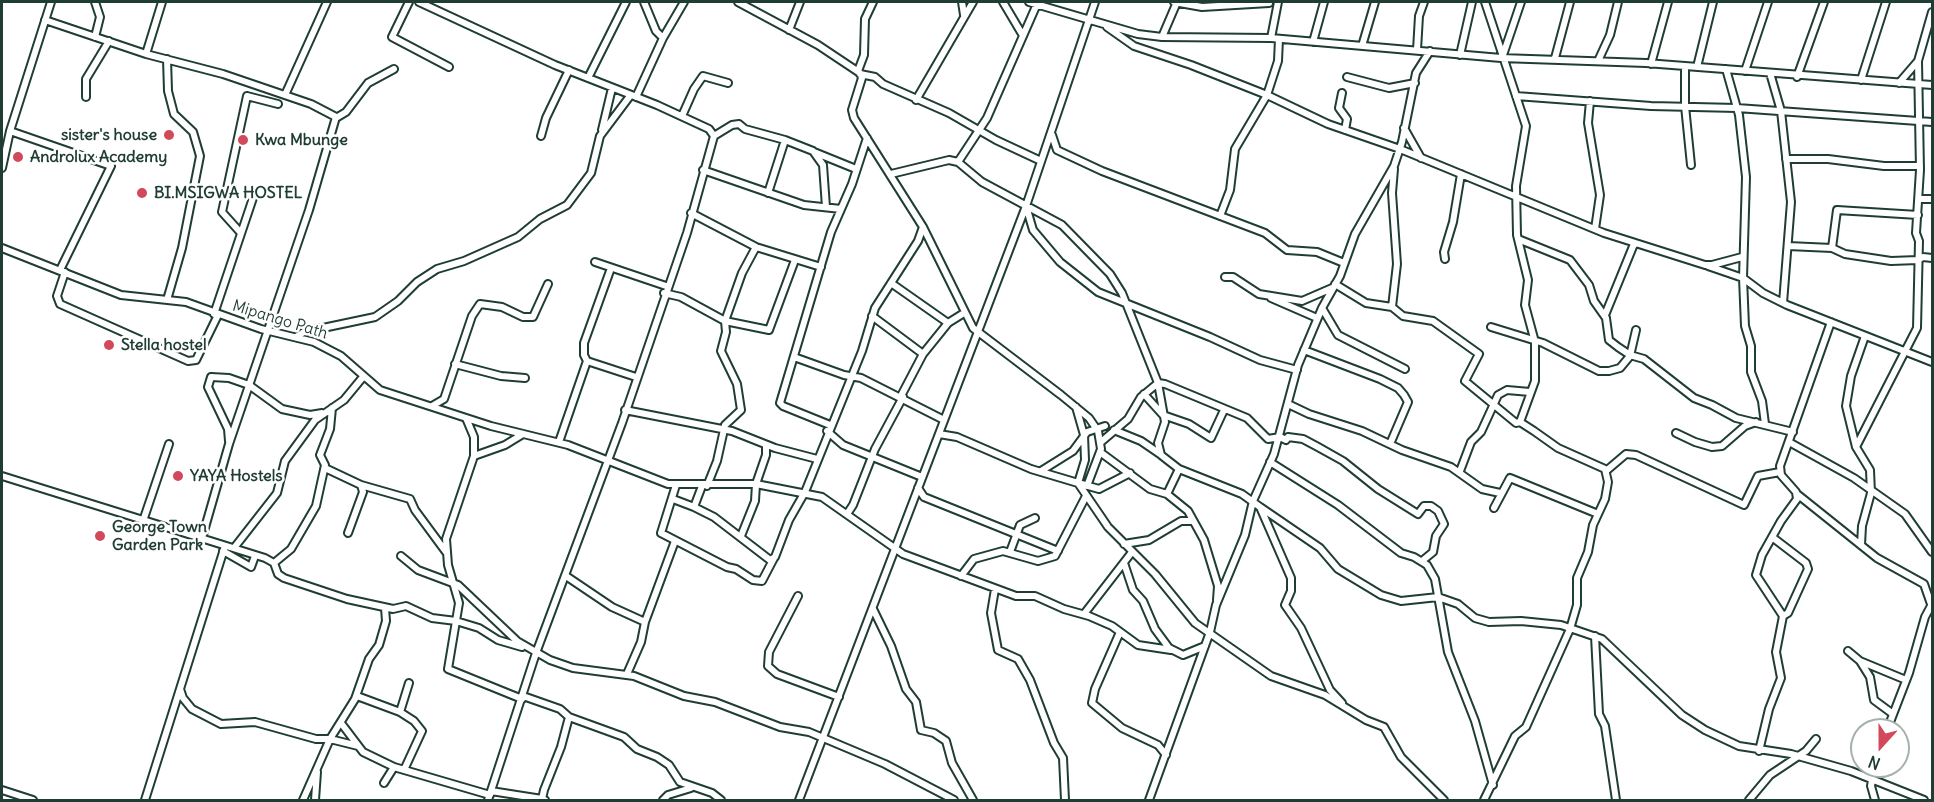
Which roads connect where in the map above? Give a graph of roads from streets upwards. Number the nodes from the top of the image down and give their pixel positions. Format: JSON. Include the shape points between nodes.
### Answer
{"nodes":[{"id":1,"x":51,"y":2,"type":"edge"},
{"id":2,"x":95,"y":2,"type":"edge"},
{"id":3,"x":162,"y":2,"type":"edge"},
{"id":4,"x":327,"y":2,"type":"edge"},
{"id":5,"x":409,"y":2,"type":"edge"},
{"id":6,"x":419,"y":2,"type":"edge"},
{"id":7,"x":626,"y":2,"type":"edge"},
{"id":8,"x":644,"y":2,"type":"edge"},
{"id":9,"x":684,"y":2,"type":"edge"},
{"id":10,"x":738,"y":2,"type":"edge"},
{"id":11,"x":800,"y":2,"type":"edge"},
{"id":12,"x":873,"y":2,"type":"edge"},
{"id":13,"x":962,"y":2,"type":"edge"},
{"id":14,"x":974,"y":2,"type":"edge"},
{"id":15,"x":1003,"y":2,"type":"edge"},
{"id":16,"x":1029,"y":2,"type":"edge"},
{"id":17,"x":1095,"y":2,"type":"edge"},
{"id":18,"x":1176,"y":2,"type":"edge"},
{"id":19,"x":1267,"y":2,"type":"edge"},
{"id":20,"x":1324,"y":2,"type":"edge"},
{"id":21,"x":1375,"y":2,"type":"edge"},
{"id":22,"x":1424,"y":2,"type":"edge"},
{"id":23,"x":1472,"y":2,"type":"edge"},
{"id":24,"x":1485,"y":2,"type":"edge"},
{"id":25,"x":1521,"y":2,"type":"edge"},
{"id":26,"x":1570,"y":2,"type":"edge"},
{"id":27,"x":1618,"y":2,"type":"edge"},
{"id":28,"x":1668,"y":2,"type":"edge"},
{"id":29,"x":1713,"y":2,"type":"edge"},
{"id":30,"x":1768,"y":2,"type":"edge"},
{"id":31,"x":1824,"y":2,"type":"edge"},
{"id":32,"x":1886,"y":2,"type":"edge"},
{"id":33,"x":747,"y":3,"type":"edge"},
{"id":34,"x":1041,"y":4,"type":"edge"},
{"id":35,"x":1277,"y":5,"type":"edge"},
{"id":36,"x":1932,"y":12,"type":"edge"},
{"id":37,"x":964,"y":16,"type":"junction"},
{"id":38,"x":1090,"y":18,"type":"junction"},
{"id":39,"x":45,"y":20,"type":"junction"},
{"id":40,"x":1105,"y":25,"type":"junction"},
{"id":41,"x":789,"y":30,"type":"junction"},
{"id":42,"x":1022,"y":34,"type":"junction"},
{"id":43,"x":95,"y":37,"type":"junction"},
{"id":44,"x":1162,"y":37,"type":"junction"},
{"id":45,"x":663,"y":38,"type":"junction"},
{"id":46,"x":1271,"y":38,"type":"junction"},
{"id":47,"x":1279,"y":39,"type":"junction"},
{"id":48,"x":109,"y":41,"type":"junction"},
{"id":49,"x":1313,"y":42,"type":"junction"},
{"id":50,"x":1362,"y":46,"type":"junction"},
{"id":51,"x":1417,"y":50,"type":"junction"},
{"id":52,"x":1430,"y":51,"type":"junction"},
{"id":53,"x":146,"y":54,"type":"junction"},
{"id":54,"x":1460,"y":55,"type":"junction"},
{"id":55,"x":1502,"y":58,"type":"junction"},
{"id":56,"x":1555,"y":58,"type":"junction"},
{"id":57,"x":167,"y":59,"type":"junction"},
{"id":58,"x":1598,"y":61,"type":"junction"},
{"id":59,"x":1918,"y":61,"type":"junction"},
{"id":60,"x":1651,"y":64,"type":"junction"},
{"id":61,"x":449,"y":67,"type":"dead end"},
{"id":62,"x":1685,"y":67,"type":"junction"},
{"id":63,"x":1697,"y":67,"type":"junction"},
{"id":64,"x":394,"y":69,"type":"dead end"},
{"id":65,"x":1726,"y":69,"type":"junction"},
{"id":66,"x":569,"y":70,"type":"junction"},
{"id":67,"x":1745,"y":71,"type":"junction"},
{"id":68,"x":859,"y":73,"type":"junction"},
{"id":69,"x":1770,"y":73,"type":"junction"},
{"id":70,"x":1797,"y":77,"type":"junction"},
{"id":71,"x":588,"y":78,"type":"junction"},
{"id":72,"x":1347,"y":78,"type":"dead end"},
{"id":73,"x":1861,"y":80,"type":"junction"},
{"id":74,"x":728,"y":83,"type":"dead end"},
{"id":75,"x":1415,"y":83,"type":"junction"},
{"id":76,"x":1899,"y":83,"type":"junction"},
{"id":77,"x":1918,"y":85,"type":"junction"},
{"id":78,"x":1932,"y":85,"type":"edge"},
{"id":79,"x":612,"y":88,"type":"junction"},
{"id":80,"x":1342,"y":93,"type":"dead end"},
{"id":81,"x":285,"y":95,"type":"junction"},
{"id":82,"x":1267,"y":95,"type":"junction"},
{"id":83,"x":633,"y":96,"type":"junction"},
{"id":84,"x":1516,"y":96,"type":"junction"},
{"id":85,"x":86,"y":97,"type":"dead end"},
{"id":86,"x":916,"y":100,"type":"junction"},
{"id":87,"x":1590,"y":101,"type":"junction"},
{"id":88,"x":278,"y":104,"type":"dead end"},
{"id":89,"x":1685,"y":106,"type":"junction"},
{"id":90,"x":1737,"y":108,"type":"junction"},
{"id":91,"x":1781,"y":111,"type":"junction"},
{"id":92,"x":682,"y":116,"type":"junction"},
{"id":93,"x":336,"y":118,"type":"junction"},
{"id":94,"x":1919,"y":121,"type":"junction"},
{"id":95,"x":1932,"y":122,"type":"edge"},
{"id":96,"x":1404,"y":128,"type":"junction"},
{"id":97,"x":1345,"y":129,"type":"junction"},
{"id":98,"x":980,"y":130,"type":"junction"},
{"id":99,"x":10,"y":132,"type":"junction"},
{"id":100,"x":1051,"y":132,"type":"junction"},
{"id":101,"x":542,"y":136,"type":"dead end"},
{"id":102,"x":600,"y":136,"type":"junction"},
{"id":103,"x":714,"y":136,"type":"junction"},
{"id":104,"x":867,"y":138,"type":"junction"},
{"id":105,"x":785,"y":140,"type":"junction"},
{"id":106,"x":1400,"y":149,"type":"junction"},
{"id":107,"x":814,"y":152,"type":"junction"},
{"id":108,"x":1421,"y":158,"type":"junction"},
{"id":109,"x":1786,"y":159,"type":"junction"},
{"id":110,"x":1041,"y":161,"type":"junction"},
{"id":111,"x":958,"y":162,"type":"junction"},
{"id":112,"x":1691,"y":165,"type":"dead end"},
{"id":113,"x":1394,"y":166,"type":"junction"},
{"id":114,"x":1920,"y":166,"type":"junction"},
{"id":115,"x":2,"y":168,"type":"edge"},
{"id":116,"x":856,"y":168,"type":"junction"},
{"id":117,"x":703,"y":170,"type":"junction"},
{"id":118,"x":891,"y":174,"type":"junction"},
{"id":119,"x":1461,"y":174,"type":"junction"},
{"id":120,"x":768,"y":194,"type":"junction"},
{"id":121,"x":254,"y":195,"type":"dead end"},
{"id":122,"x":1518,"y":198,"type":"junction"},
{"id":123,"x":1919,"y":199,"type":"junction"},
{"id":124,"x":1932,"y":199,"type":"edge"},
{"id":125,"x":1026,"y":206,"type":"junction"},
{"id":126,"x":826,"y":207,"type":"junction"},
{"id":127,"x":841,"y":209,"type":"junction"},
{"id":128,"x":691,"y":213,"type":"junction"},
{"id":129,"x":1918,"y":215,"type":"junction"},
{"id":130,"x":1221,"y":216,"type":"junction"},
{"id":131,"x":923,"y":227,"type":"junction"},
{"id":132,"x":1595,"y":229,"type":"junction"},
{"id":133,"x":240,"y":232,"type":"junction"},
{"id":134,"x":1518,"y":239,"type":"junction"},
{"id":135,"x":1634,"y":244,"type":"junction"},
{"id":136,"x":1788,"y":246,"type":"junction"},
{"id":137,"x":756,"y":247,"type":"junction"},
{"id":138,"x":2,"y":248,"type":"edge"},
{"id":139,"x":1832,"y":248,"type":"junction"},
{"id":140,"x":1742,"y":257,"type":"junction"},
{"id":141,"x":1932,"y":258,"type":"edge"},
{"id":142,"x":1445,"y":259,"type":"dead end"},
{"id":143,"x":795,"y":260,"type":"junction"},
{"id":144,"x":1917,"y":260,"type":"junction"},
{"id":145,"x":595,"y":262,"type":"dead end"},
{"id":146,"x":1344,"y":263,"type":"junction"},
{"id":147,"x":1705,"y":264,"type":"junction"},
{"id":148,"x":820,"y":267,"type":"junction"},
{"id":149,"x":611,"y":268,"type":"junction"},
{"id":150,"x":62,"y":271,"type":"junction"},
{"id":151,"x":1225,"y":277,"type":"dead end"},
{"id":152,"x":1743,"y":278,"type":"junction"},
{"id":153,"x":891,"y":283,"type":"junction"},
{"id":154,"x":548,"y":284,"type":"dead end"},
{"id":155,"x":1334,"y":286,"type":"junction"},
{"id":156,"x":665,"y":289,"type":"junction"},
{"id":157,"x":1271,"y":297,"type":"junction"},
{"id":158,"x":167,"y":300,"type":"junction"},
{"id":159,"x":1783,"y":303,"type":"junction"},
{"id":160,"x":1126,"y":304,"type":"junction"},
{"id":161,"x":1392,"y":307,"type":"junction"},
{"id":162,"x":1322,"y":308,"type":"junction"},
{"id":163,"x":964,"y":313,"type":"junction"},
{"id":164,"x":216,"y":314,"type":"junction"},
{"id":165,"x":1605,"y":315,"type":"junction"},
{"id":166,"x":872,"y":316,"type":"junction"},
{"id":167,"x":1317,"y":318,"type":"junction"},
{"id":168,"x":725,"y":321,"type":"junction"},
{"id":169,"x":1831,"y":322,"type":"junction"},
{"id":170,"x":948,"y":323,"type":"junction"},
{"id":171,"x":1491,"y":327,"type":"dead end"},
{"id":172,"x":1636,"y":330,"type":"dead end"},
{"id":173,"x":267,"y":331,"type":"junction"},
{"id":174,"x":978,"y":333,"type":"junction"},
{"id":175,"x":1865,"y":336,"type":"junction"},
{"id":176,"x":296,"y":337,"type":"junction"},
{"id":177,"x":1535,"y":342,"type":"junction"},
{"id":178,"x":1304,"y":350,"type":"junction"},
{"id":179,"x":1905,"y":352,"type":"junction"},
{"id":180,"x":923,"y":354,"type":"junction"},
{"id":181,"x":1630,"y":355,"type":"junction"},
{"id":182,"x":794,"y":357,"type":"junction"},
{"id":183,"x":587,"y":361,"type":"junction"},
{"id":184,"x":1932,"y":362,"type":"edge"},
{"id":185,"x":455,"y":364,"type":"junction"},
{"id":186,"x":1405,"y":369,"type":"dead end"},
{"id":187,"x":1297,"y":370,"type":"junction"},
{"id":188,"x":852,"y":375,"type":"junction"},
{"id":189,"x":363,"y":377,"type":"junction"},
{"id":190,"x":636,"y":377,"type":"junction"},
{"id":191,"x":525,"y":378,"type":"dead end"},
{"id":192,"x":1158,"y":383,"type":"junction"},
{"id":193,"x":249,"y":385,"type":"junction"},
{"id":194,"x":1530,"y":392,"type":"junction"},
{"id":195,"x":1144,"y":394,"type":"junction"},
{"id":196,"x":902,"y":397,"type":"junction"},
{"id":197,"x":1288,"y":404,"type":"junction"},
{"id":198,"x":1495,"y":405,"type":"junction"},
{"id":199,"x":431,"y":406,"type":"junction"},
{"id":200,"x":1076,"y":407,"type":"junction"},
{"id":201,"x":332,"y":408,"type":"junction"},
{"id":202,"x":625,"y":410,"type":"junction"},
{"id":203,"x":1224,"y":410,"type":"junction"},
{"id":204,"x":322,"y":413,"type":"junction"},
{"id":205,"x":1163,"y":415,"type":"junction"},
{"id":206,"x":466,"y":418,"type":"junction"},
{"id":207,"x":1089,"y":418,"type":"junction"},
{"id":208,"x":944,"y":420,"type":"junction"},
{"id":209,"x":1756,"y":421,"type":"junction"},
{"id":210,"x":1520,"y":422,"type":"junction"},
{"id":211,"x":1765,"y":423,"type":"junction"},
{"id":212,"x":1105,"y":426,"type":"junction"},
{"id":213,"x":829,"y":428,"type":"junction"},
{"id":214,"x":1096,"y":428,"type":"junction"},
{"id":215,"x":723,"y":429,"type":"junction"},
{"id":216,"x":1115,"y":430,"type":"junction"},
{"id":217,"x":1793,"y":432,"type":"junction"},
{"id":218,"x":1676,"y":433,"type":"dead end"},
{"id":219,"x":523,"y":434,"type":"junction"},
{"id":220,"x":939,"y":434,"type":"junction"},
{"id":221,"x":1084,"y":435,"type":"junction"},
{"id":222,"x":1280,"y":437,"type":"junction"},
{"id":223,"x":559,"y":442,"type":"junction"},
{"id":224,"x":1101,"y":442,"type":"junction"},
{"id":225,"x":1789,"y":442,"type":"junction"},
{"id":226,"x":169,"y":444,"type":"dead end"},
{"id":227,"x":229,"y":444,"type":"junction"},
{"id":228,"x":1390,"y":444,"type":"junction"},
{"id":229,"x":766,"y":445,"type":"junction"},
{"id":230,"x":1856,"y":447,"type":"junction"},
{"id":231,"x":1100,"y":452,"type":"junction"},
{"id":232,"x":1161,"y":455,"type":"junction"},
{"id":233,"x":474,"y":456,"type":"junction"},
{"id":234,"x":872,"y":456,"type":"junction"},
{"id":235,"x":817,"y":459,"type":"junction"},
{"id":236,"x":608,"y":462,"type":"junction"},
{"id":237,"x":1270,"y":462,"type":"junction"},
{"id":238,"x":325,"y":468,"type":"junction"},
{"id":239,"x":1179,"y":469,"type":"junction"},
{"id":240,"x":1040,"y":471,"type":"junction"},
{"id":241,"x":1460,"y":471,"type":"junction"},
{"id":242,"x":1606,"y":471,"type":"junction"},
{"id":243,"x":1780,"y":472,"type":"junction"},
{"id":244,"x":1130,"y":473,"type":"junction"},
{"id":245,"x":2,"y":476,"type":"edge"},
{"id":246,"x":922,"y":477,"type":"junction"},
{"id":247,"x":1078,"y":483,"type":"junction"},
{"id":248,"x":361,"y":484,"type":"junction"},
{"id":249,"x":756,"y":484,"type":"junction"},
{"id":250,"x":676,"y":486,"type":"junction"},
{"id":251,"x":705,"y":486,"type":"junction"},
{"id":252,"x":1087,"y":486,"type":"junction"},
{"id":253,"x":918,"y":488,"type":"junction"},
{"id":254,"x":805,"y":492,"type":"junction"},
{"id":255,"x":1500,"y":493,"type":"junction"},
{"id":256,"x":1871,"y":493,"type":"junction"},
{"id":257,"x":1167,"y":494,"type":"junction"},
{"id":258,"x":1797,"y":494,"type":"junction"},
{"id":259,"x":1086,"y":496,"type":"junction"},
{"id":260,"x":673,"y":499,"type":"junction"},
{"id":261,"x":1253,"y":501,"type":"junction"},
{"id":262,"x":694,"y":507,"type":"junction"},
{"id":263,"x":1260,"y":507,"type":"junction"},
{"id":264,"x":1494,"y":508,"type":"dead end"},
{"id":265,"x":847,"y":514,"type":"junction"},
{"id":266,"x":1598,"y":514,"type":"junction"},
{"id":267,"x":1035,"y":518,"type":"dead end"},
{"id":268,"x":143,"y":521,"type":"junction"},
{"id":269,"x":1192,"y":521,"type":"junction"},
{"id":270,"x":348,"y":533,"type":"dead end"},
{"id":271,"x":1017,"y":534,"type":"junction"},
{"id":272,"x":741,"y":536,"type":"junction"},
{"id":273,"x":1772,"y":537,"type":"junction"},
{"id":274,"x":202,"y":538,"type":"junction"},
{"id":275,"x":675,"y":541,"type":"junction"},
{"id":276,"x":1124,"y":544,"type":"junction"},
{"id":277,"x":1861,"y":545,"type":"junction"},
{"id":278,"x":234,"y":548,"type":"junction"},
{"id":279,"x":224,"y":549,"type":"junction"},
{"id":280,"x":894,"y":550,"type":"junction"},
{"id":281,"x":1058,"y":551,"type":"junction"},
{"id":282,"x":1010,"y":552,"type":"junction"},
{"id":283,"x":1132,"y":552,"type":"junction"},
{"id":284,"x":1932,"y":552,"type":"edge"},
{"id":285,"x":448,"y":555,"type":"junction"},
{"id":286,"x":255,"y":556,"type":"junction"},
{"id":287,"x":401,"y":556,"type":"dead end"},
{"id":288,"x":775,"y":557,"type":"junction"},
{"id":289,"x":1422,"y":561,"type":"junction"},
{"id":290,"x":274,"y":563,"type":"junction"},
{"id":291,"x":1124,"y":563,"type":"junction"},
{"id":292,"x":566,"y":576,"type":"junction"},
{"id":293,"x":961,"y":576,"type":"junction"},
{"id":294,"x":456,"y":584,"type":"junction"},
{"id":295,"x":995,"y":589,"type":"junction"},
{"id":296,"x":798,"y":596,"type":"dead end"},
{"id":297,"x":1438,"y":597,"type":"junction"},
{"id":298,"x":1932,"y":605,"type":"edge"},
{"id":299,"x":1216,"y":606,"type":"junction"},
{"id":300,"x":386,"y":608,"type":"junction"},
{"id":301,"x":873,"y":609,"type":"junction"},
{"id":302,"x":1083,"y":614,"type":"junction"},
{"id":303,"x":1783,"y":616,"type":"junction"},
{"id":304,"x":456,"y":621,"type":"junction"},
{"id":305,"x":645,"y":622,"type":"junction"},
{"id":306,"x":1570,"y":628,"type":"junction"},
{"id":307,"x":1120,"y":632,"type":"junction"},
{"id":308,"x":1210,"y":632,"type":"junction"},
{"id":309,"x":1594,"y":636,"type":"junction"},
{"id":310,"x":1205,"y":646,"type":"junction"},
{"id":311,"x":527,"y":648,"type":"junction"},
{"id":312,"x":1171,"y":650,"type":"junction"},
{"id":313,"x":1848,"y":651,"type":"dead end"},
{"id":314,"x":536,"y":653,"type":"junction"},
{"id":315,"x":1860,"y":661,"type":"junction"},
{"id":316,"x":627,"y":674,"type":"junction"},
{"id":317,"x":1906,"y":680,"type":"junction"},
{"id":318,"x":410,"y":683,"type":"dead end"},
{"id":319,"x":180,"y":689,"type":"junction"},
{"id":320,"x":357,"y":696,"type":"junction"},
{"id":321,"x":839,"y":697,"type":"junction"},
{"id":322,"x":522,"y":698,"type":"junction"},
{"id":323,"x":1349,"y":709,"type":"junction"},
{"id":324,"x":400,"y":712,"type":"junction"},
{"id":325,"x":1893,"y":714,"type":"junction"},
{"id":326,"x":568,"y":717,"type":"junction"},
{"id":327,"x":1892,"y":718,"type":"edge"},
{"id":328,"x":341,"y":723,"type":"junction"},
{"id":329,"x":330,"y":739,"type":"junction"},
{"id":330,"x":822,"y":739,"type":"junction"},
{"id":331,"x":1816,"y":739,"type":"dead end"},
{"id":332,"x":358,"y":746,"type":"junction"},
{"id":333,"x":1759,"y":751,"type":"junction"},
{"id":334,"x":1166,"y":755,"type":"junction"},
{"id":335,"x":1797,"y":756,"type":"junction"},
{"id":336,"x":394,"y":767,"type":"junction"},
{"id":337,"x":317,"y":769,"type":"junction"},
{"id":338,"x":404,"y":770,"type":"junction"},
{"id":339,"x":1872,"y":779,"type":"junction"},
{"id":340,"x":384,"y":783,"type":"dead end"},
{"id":341,"x":1493,"y":785,"type":"junction"},
{"id":342,"x":691,"y":788,"type":"junction"},
{"id":343,"x":2,"y":790,"type":"edge"},
{"id":344,"x":490,"y":796,"type":"edge"},
{"id":345,"x":939,"y":797,"type":"edge"},
{"id":346,"x":543,"y":800,"type":"edge"},
{"id":347,"x":33,"y":801,"type":"edge"},
{"id":348,"x":145,"y":801,"type":"edge"},
{"id":349,"x":303,"y":801,"type":"edge"},
{"id":350,"x":315,"y":801,"type":"edge"},
{"id":351,"x":663,"y":801,"type":"edge"},
{"id":352,"x":721,"y":801,"type":"edge"},
{"id":353,"x":799,"y":801,"type":"edge"},
{"id":354,"x":954,"y":801,"type":"edge"},
{"id":355,"x":973,"y":801,"type":"edge"},
{"id":356,"x":1065,"y":801,"type":"edge"},
{"id":357,"x":1149,"y":801,"type":"edge"},
{"id":358,"x":1444,"y":801,"type":"edge"},
{"id":359,"x":1484,"y":801,"type":"edge"},
{"id":360,"x":1616,"y":801,"type":"edge"},
{"id":361,"x":1749,"y":801,"type":"edge"},
{"id":362,"x":1875,"y":801,"type":"edge"},
{"id":363,"x":1924,"y":801,"type":"edge"}],
"edges":[{"from":1,"to":39,"type":"street"},
{"from":2,"to":43,"type":"street","via":[[100,16]]},
{"from":3,"to":53,"type":"street"},
{"from":4,"to":81,"type":"street"},
{"from":5,"to":61,"type":"street","via":[[392,37]]},
{"from":6,"to":66,"type":"street"},
{"from":7,"to":71,"type":"street"},
{"from":8,"to":45,"type":"street"},
{"from":9,"to":45,"type":"street"},
{"from":10,"to":33,"type":"street"},
{"from":11,"to":41,"type":"street"},
{"from":12,"to":68,"type":"street","via":[[866,19],[864,58]]},
{"from":13,"to":37,"type":"street"},
{"from":14,"to":37,"type":"street"},
{"from":15,"to":42,"type":"street"},
{"from":16,"to":34,"type":"street"},
{"from":17,"to":38,"type":"street"},
{"from":18,"to":19,"type":"street","via":[[1202,6]]},
{"from":18,"to":44,"type":"street"},
{"from":19,"to":35,"type":"street"},
{"from":20,"to":49,"type":"street"},
{"from":21,"to":50,"type":"street"},
{"from":22,"to":51,"type":"street"},
{"from":23,"to":54,"type":"street"},
{"from":24,"to":55,"type":"street"},
{"from":25,"to":55,"type":"street"},
{"from":26,"to":56,"type":"street"},
{"from":27,"to":58,"type":"street","via":[[1610,35]]},
{"from":28,"to":60,"type":"street"},
{"from":29,"to":63,"type":"street"},
{"from":30,"to":67,"type":"street"},
{"from":31,"to":70,"type":"street"},
{"from":32,"to":73,"type":"street"},
{"from":33,"to":41,"type":"street"},
{"from":34,"to":38,"type":"street"},
{"from":34,"to":42,"type":"street"},
{"from":35,"to":46,"type":"street"},
{"from":36,"to":59,"type":"street"},
{"from":37,"to":86,"type":"street"},
{"from":38,"to":40,"type":"street"},
{"from":38,"to":100,"type":"street"},
{"from":39,"to":43,"type":"street"},
{"from":39,"to":99,"type":"street"},
{"from":40,"to":44,"type":"street"},
{"from":40,"to":82,"type":"street","via":[[1134,46]]},
{"from":41,"to":68,"type":"street"},
{"from":42,"to":98,"type":"street"},
{"from":43,"to":48,"type":"street"},
{"from":44,"to":46,"type":"street"},
{"from":45,"to":83,"type":"street"},
{"from":46,"to":47,"type":"street"},
{"from":47,"to":49,"type":"street"},
{"from":47,"to":82,"type":"street","via":[[1278,61]]},
{"from":48,"to":53,"type":"street"},
{"from":48,"to":85,"type":"street","via":[[86,79]]},
{"from":49,"to":50,"type":"street"},
{"from":50,"to":51,"type":"street"},
{"from":51,"to":52,"type":"street"},
{"from":52,"to":54,"type":"street"},
{"from":52,"to":75,"type":"street","via":[[1416,73]]},
{"from":53,"to":57,"type":"street"},
{"from":54,"to":55,"type":"street"},
{"from":55,"to":56,"type":"street"},
{"from":55,"to":84,"type":"street"},
{"from":56,"to":58,"type":"street"},
{"from":57,"to":81,"type":"street"},
{"from":57,"to":158,"type":"street","via":[[168,91],[174,114],[193,132],[200,156],[182,248]]},
{"from":58,"to":60,"type":"street"},
{"from":59,"to":76,"type":"street"},
{"from":59,"to":77,"type":"street"},
{"from":60,"to":62,"type":"street"},
{"from":62,"to":63,"type":"street"},
{"from":62,"to":89,"type":"street"},
{"from":63,"to":65,"type":"street"},
{"from":64,"to":93,"type":"street","via":[[368,83],[346,112]]},
{"from":65,"to":67,"type":"street"},
{"from":65,"to":90,"type":"street"},
{"from":66,"to":71,"type":"street"},
{"from":66,"to":101,"type":"street","via":[[546,118]]},
{"from":67,"to":69,"type":"street"},
{"from":68,"to":86,"type":"street","via":[[875,77]]},
{"from":68,"to":104,"type":"street","via":[[861,81],[852,112]]},
{"from":69,"to":70,"type":"street"},
{"from":69,"to":91,"type":"street"},
{"from":70,"to":73,"type":"street"},
{"from":71,"to":79,"type":"street"},
{"from":72,"to":75,"type":"street","via":[[1389,88]]},
{"from":73,"to":76,"type":"street"},
{"from":74,"to":92,"type":"street","via":[[703,76]]},
{"from":75,"to":96,"type":"street"},
{"from":76,"to":77,"type":"street"},
{"from":77,"to":78,"type":"street"},
{"from":77,"to":94,"type":"street"},
{"from":79,"to":83,"type":"street"},
{"from":79,"to":102,"type":"street"},
{"from":80,"to":97,"type":"street","via":[[1339,108],[1347,119]]},
{"from":81,"to":93,"type":"street","via":[[320,107]]},
{"from":82,"to":97,"type":"street"},
{"from":82,"to":130,"type":"street","via":[[1235,149],[1230,190]]},
{"from":83,"to":92,"type":"street"},
{"from":83,"to":102,"type":"street"},
{"from":84,"to":87,"type":"street"},
{"from":84,"to":122,"type":"street","via":[[1526,126],[1516,186]]},
{"from":86,"to":98,"type":"street"},
{"from":87,"to":89,"type":"street"},
{"from":87,"to":132,"type":"street","via":[[1588,123],[1600,195]]},
{"from":88,"to":133,"type":"street","via":[[247,96],[222,212]]},
{"from":89,"to":90,"type":"street"},
{"from":89,"to":112,"type":"street"},
{"from":90,"to":91,"type":"street"},
{"from":90,"to":140,"type":"street","via":[[1746,177]]},
{"from":91,"to":94,"type":"street"},
{"from":91,"to":109,"type":"street"},
{"from":92,"to":103,"type":"street","via":[[709,129]]},
{"from":93,"to":173,"type":"street"},
{"from":94,"to":95,"type":"street"},
{"from":94,"to":114,"type":"street"},
{"from":96,"to":106,"type":"street"},
{"from":96,"to":108,"type":"street"},
{"from":97,"to":106,"type":"street"},
{"from":98,"to":110,"type":"street"},
{"from":98,"to":111,"type":"street"},
{"from":99,"to":115,"type":"street"},
{"from":99,"to":150,"type":"street","via":[[111,166]]},
{"from":100,"to":110,"type":"street"},
{"from":100,"to":130,"type":"street","via":[[1055,148],[1062,153]]},
{"from":102,"to":176,"type":"street","via":[[591,173],[567,205],[540,219],[518,237],[437,269],[375,317]]},
{"from":103,"to":105,"type":"street","via":[[739,124]]},
{"from":103,"to":117,"type":"street"},
{"from":104,"to":116,"type":"street"},
{"from":104,"to":118,"type":"street"},
{"from":105,"to":107,"type":"street"},
{"from":105,"to":120,"type":"street"},
{"from":106,"to":108,"type":"street"},
{"from":106,"to":113,"type":"street"},
{"from":107,"to":116,"type":"street"},
{"from":107,"to":126,"type":"street","via":[[823,165]]},
{"from":108,"to":119,"type":"street"},
{"from":109,"to":114,"type":"street"},
{"from":109,"to":136,"type":"street","via":[[1791,202]]},
{"from":110,"to":125,"type":"street"},
{"from":111,"to":118,"type":"street","via":[[950,160]]},
{"from":111,"to":125,"type":"street","via":[[982,182]]},
{"from":113,"to":146,"type":"street","via":[[1355,234]]},
{"from":113,"to":161,"type":"street","via":[[1392,193],[1398,264]]},
{"from":114,"to":123,"type":"street"},
{"from":116,"to":127,"type":"street"},
{"from":117,"to":120,"type":"street"},
{"from":117,"to":128,"type":"street"},
{"from":118,"to":131,"type":"street"},
{"from":119,"to":122,"type":"street"},
{"from":119,"to":142,"type":"street"},
{"from":120,"to":126,"type":"street"},
{"from":121,"to":133,"type":"street"},
{"from":122,"to":132,"type":"street"},
{"from":122,"to":134,"type":"street"},
{"from":123,"to":124,"type":"street"},
{"from":123,"to":129,"type":"street"},
{"from":125,"to":160,"type":"street","via":[[1062,225],[1110,274]]},
{"from":125,"to":160,"type":"street","via":[[1033,230],[1060,262],[1098,292]]},
{"from":125,"to":174,"type":"street"},
{"from":126,"to":127,"type":"street"},
{"from":127,"to":148,"type":"street"},
{"from":128,"to":137,"type":"street"},
{"from":128,"to":156,"type":"street"},
{"from":129,"to":139,"type":"street","via":[[1837,210]]},
{"from":129,"to":144,"type":"street"},
{"from":130,"to":146,"type":"street","via":[[1265,233],[1287,250],[1317,252]]},
{"from":131,"to":153,"type":"street"},
{"from":131,"to":163,"type":"street"},
{"from":132,"to":135,"type":"street"},
{"from":133,"to":164,"type":"street"},
{"from":134,"to":165,"type":"street","via":[[1570,260]]},
{"from":134,"to":177,"type":"street","via":[[1528,280],[1525,305]]},
{"from":135,"to":147,"type":"street"},
{"from":135,"to":165,"type":"street"},
{"from":136,"to":139,"type":"street"},
{"from":136,"to":159,"type":"street"},
{"from":137,"to":143,"type":"street"},
{"from":137,"to":168,"type":"street"},
{"from":138,"to":150,"type":"street","name":"Mipango Path"},
{"from":139,"to":144,"type":"street","via":[[1845,254],[1891,261]]},
{"from":140,"to":147,"type":"street"},
{"from":140,"to":152,"type":"street"},
{"from":141,"to":144,"type":"street"},
{"from":143,"to":148,"type":"street"},
{"from":143,"to":168,"type":"street","via":[[769,330]]},
{"from":144,"to":179,"type":"street","via":[[1917,328]]},
{"from":145,"to":149,"type":"street"},
{"from":146,"to":155,"type":"street"},
{"from":147,"to":152,"type":"street"},
{"from":148,"to":182,"type":"street"},
{"from":149,"to":156,"type":"street"},
{"from":149,"to":183,"type":"street","via":[[584,343]]},
{"from":150,"to":158,"type":"street","name":"Mipango Path","via":[[130,298]]},
{"from":150,"to":164,"type":"street","via":[[57,296],[60,304],[188,361],[196,360]]},
{"from":151,"to":157,"type":"street","via":[[1233,277]]},
{"from":152,"to":159,"type":"street"},
{"from":152,"to":211,"type":"street","via":[[1751,372]]},
{"from":153,"to":166,"type":"street"},
{"from":153,"to":170,"type":"street"},
{"from":154,"to":185,"type":"street","via":[[533,316],[523,317],[502,307],[480,304]]},
{"from":155,"to":157,"type":"street","via":[[1302,301]]},
{"from":155,"to":161,"type":"street","via":[[1366,303]]},
{"from":155,"to":162,"type":"street"},
{"from":156,"to":168,"type":"street"},
{"from":156,"to":190,"type":"street"},
{"from":157,"to":167,"type":"street"},
{"from":158,"to":164,"type":"street","name":"Mipango Path","via":[[186,302]]},
{"from":159,"to":169,"type":"street"},
{"from":160,"to":187,"type":"street","via":[[1260,360]]},
{"from":160,"to":192,"type":"street"},
{"from":161,"to":198,"type":"street","via":[[1403,316],[1433,321],[1479,354],[1465,381]]},
{"from":162,"to":167,"type":"street"},
{"from":162,"to":186,"type":"street","via":[[1338,335]]},
{"from":163,"to":170,"type":"street"},
{"from":163,"to":174,"type":"street"},
{"from":164,"to":173,"type":"street","name":"Mipango Path"},
{"from":165,"to":181,"type":"street","via":[[1609,340]]},
{"from":166,"to":180,"type":"street"},
{"from":166,"to":188,"type":"street"},
{"from":167,"to":178,"type":"street"},
{"from":168,"to":215,"type":"street","via":[[721,351],[737,384],[741,410]]},
{"from":169,"to":175,"type":"street"},
{"from":169,"to":217,"type":"street"},
{"from":170,"to":180,"type":"street"},
{"from":171,"to":177,"type":"street"},
{"from":172,"to":181,"type":"street"},
{"from":173,"to":176,"type":"street","name":"Mipango Path"},
{"from":173,"to":193,"type":"street"},
{"from":174,"to":200,"type":"street"},
{"from":174,"to":208,"type":"street"},
{"from":175,"to":179,"type":"street"},
{"from":175,"to":230,"type":"street","via":[[1847,394],[1846,411]]},
{"from":176,"to":189,"type":"street","name":"Mipango Path","via":[[336,352]]},
{"from":177,"to":181,"type":"street","via":[[1599,371],[1620,368]]},
{"from":177,"to":194,"type":"street","via":[[1535,381],[1534,391]]},
{"from":178,"to":187,"type":"street"},
{"from":178,"to":228,"type":"street","via":[[1398,388],[1408,402]]},
{"from":179,"to":184,"type":"street"},
{"from":179,"to":230,"type":"street"},
{"from":180,"to":196,"type":"street"},
{"from":181,"to":209,"type":"street","via":[[1644,359],[1694,398],[1736,418]]},
{"from":182,"to":188,"type":"street"},
{"from":182,"to":213,"type":"street","via":[[781,405]]},
{"from":183,"to":190,"type":"street"},
{"from":183,"to":223,"type":"street"},
{"from":185,"to":191,"type":"street"},
{"from":185,"to":199,"type":"street","via":[[444,399]]},
{"from":187,"to":197,"type":"street"},
{"from":188,"to":196,"type":"street"},
{"from":188,"to":213,"type":"street"},
{"from":189,"to":199,"type":"street","name":"Mipango Path","via":[[380,390]]},
{"from":189,"to":201,"type":"street"},
{"from":190,"to":202,"type":"street"},
{"from":192,"to":195,"type":"street"},
{"from":192,"to":203,"type":"street"},
{"from":192,"to":205,"type":"street"},
{"from":193,"to":204,"type":"street","via":[[282,409],[310,415]]},
{"from":193,"to":227,"type":"street"},
{"from":193,"to":227,"type":"street","via":[[229,378],[209,378],[208,387],[228,429]]},
{"from":194,"to":198,"type":"street","via":[[1507,390],[1498,395]]},
{"from":194,"to":210,"type":"street"},
{"from":195,"to":205,"type":"street"},
{"from":195,"to":216,"type":"street","via":[[1128,419]]},
{"from":196,"to":208,"type":"street"},
{"from":196,"to":234,"type":"street"},
{"from":197,"to":222,"type":"street"},
{"from":197,"to":228,"type":"street"},
{"from":198,"to":210,"type":"street","via":[[1516,423]]},
{"from":198,"to":241,"type":"street","via":[[1471,442]]},
{"from":199,"to":206,"type":"street","name":"Mipango Path"},
{"from":200,"to":207,"type":"street"},
{"from":200,"to":221,"type":"street"},
{"from":201,"to":204,"type":"street"},
{"from":201,"to":238,"type":"street","via":[[330,429],[320,455]]},
{"from":202,"to":215,"type":"street"},
{"from":202,"to":236,"type":"street"},
{"from":203,"to":205,"type":"street","via":[[1211,438],[1189,424]]},
{"from":203,"to":222,"type":"street","via":[[1247,418],[1268,439]]},
{"from":204,"to":278,"type":"street","via":[[285,461],[277,492]]},
{"from":205,"to":232,"type":"street","via":[[1165,422],[1158,443]]},
{"from":206,"to":219,"type":"street","name":"Mipango Path"},
{"from":206,"to":233,"type":"street","via":[[474,437]]},
{"from":207,"to":212,"type":"street"},
{"from":207,"to":214,"type":"street"},
{"from":208,"to":220,"type":"street"},
{"from":209,"to":211,"type":"street"},
{"from":209,"to":218,"type":"street","via":[[1722,446],[1703,445]]},
{"from":210,"to":242,"type":"street","via":[[1558,448]]},
{"from":211,"to":217,"type":"street"},
{"from":212,"to":214,"type":"street"},
{"from":212,"to":216,"type":"street"},
{"from":213,"to":234,"type":"street","via":[[840,443]]},
{"from":213,"to":235,"type":"street"},
{"from":214,"to":221,"type":"street"},
{"from":214,"to":224,"type":"street"},
{"from":215,"to":229,"type":"street"},
{"from":215,"to":251,"type":"street","via":[[717,461]]},
{"from":216,"to":224,"type":"street"},
{"from":216,"to":232,"type":"street"},
{"from":217,"to":225,"type":"street"},
{"from":219,"to":223,"type":"street","name":"Mipango Path"},
{"from":219,"to":233,"type":"street"},
{"from":220,"to":240,"type":"street","via":[[972,442]]},
{"from":220,"to":246,"type":"street"},
{"from":221,"to":240,"type":"street","via":[[1073,451]]},
{"from":221,"to":247,"type":"street","via":[[1085,460]]},
{"from":222,"to":237,"type":"street"},
{"from":222,"to":289,"type":"street","via":[[1303,439],[1318,447],[1418,514],[1424,506],[1438,511],[1443,528],[1436,536],[1433,552]]},
{"from":223,"to":236,"type":"street","name":"Mipango Path"},
{"from":224,"to":231,"type":"street"},
{"from":225,"to":243,"type":"street"},
{"from":225,"to":256,"type":"street","via":[[1856,479]]},
{"from":226,"to":268,"type":"street"},
{"from":227,"to":274,"type":"street"},
{"from":228,"to":241,"type":"street"},
{"from":229,"to":235,"type":"street"},
{"from":229,"to":249,"type":"street"},
{"from":230,"to":256,"type":"street","via":[[1870,470]]},
{"from":231,"to":244,"type":"street"},
{"from":231,"to":252,"type":"street"},
{"from":232,"to":239,"type":"street"},
{"from":233,"to":285,"type":"street","via":[[446,539]]},
{"from":234,"to":246,"type":"street"},
{"from":234,"to":265,"type":"street"},
{"from":235,"to":254,"type":"street"},
{"from":236,"to":250,"type":"street","name":"Mipango Path"},
{"from":236,"to":292,"type":"street"},
{"from":237,"to":261,"type":"street"},
{"from":237,"to":289,"type":"street","via":[[1338,505],[1401,553]]},
{"from":238,"to":248,"type":"street"},
{"from":238,"to":290,"type":"street","via":[[316,506],[291,549]]},
{"from":239,"to":257,"type":"street"},
{"from":239,"to":261,"type":"street"},
{"from":240,"to":247,"type":"street"},
{"from":241,"to":255,"type":"street","via":[[1482,489]]},
{"from":242,"to":243,"type":"street","via":[[1626,454],[1636,455],[1744,505],[1758,476]]},
{"from":242,"to":266,"type":"street","via":[[1608,486]]},
{"from":243,"to":258,"type":"street"},
{"from":244,"to":252,"type":"street","via":[[1099,489]]},
{"from":244,"to":257,"type":"street","via":[[1150,489]]},
{"from":245,"to":268,"type":"street"},
{"from":246,"to":253,"type":"street"},
{"from":247,"to":252,"type":"street"},
{"from":247,"to":259,"type":"street"},
{"from":248,"to":270,"type":"street","via":[[363,492]]},
{"from":248,"to":285,"type":"street","via":[[410,499]]},
{"from":249,"to":251,"type":"street","name":"Mipango Path"},
{"from":249,"to":254,"type":"street","name":"Mipango Path"},
{"from":249,"to":272,"type":"street","via":[[755,501]]},
{"from":250,"to":251,"type":"street","name":"Mipango Path"},
{"from":250,"to":260,"type":"street"},
{"from":251,"to":262,"type":"street"},
{"from":253,"to":271,"type":"street","via":[[924,497]]},
{"from":253,"to":280,"type":"street"},
{"from":254,"to":265,"type":"street","name":"Mipango Path","via":[[827,499]]},
{"from":254,"to":288,"type":"street"},
{"from":255,"to":264,"type":"street"},
{"from":255,"to":266,"type":"street","via":[[1510,478]]},
{"from":256,"to":277,"type":"street"},
{"from":256,"to":284,"type":"street","via":[[1908,516]]},
{"from":257,"to":269,"type":"street","via":[[1184,506]]},
{"from":258,"to":273,"type":"street"},
{"from":258,"to":277,"type":"street"},
{"from":259,"to":276,"type":"street"},
{"from":259,"to":281,"type":"street"},
{"from":260,"to":262,"type":"street"},
{"from":260,"to":275,"type":"street","via":[[661,533]]},
{"from":261,"to":263,"type":"street"},
{"from":261,"to":299,"type":"street","via":[[1245,535]]},
{"from":262,"to":272,"type":"street"},
{"from":263,"to":297,"type":"street","via":[[1320,548],[1338,569],[1381,595],[1401,600]]},
{"from":263,"to":323,"type":"street","via":[[1291,578],[1285,605],[1301,628],[1330,690]]},
{"from":265,"to":280,"type":"street","name":"Mipango Path"},
{"from":266,"to":306,"type":"street","via":[[1578,578],[1577,605]]},
{"from":267,"to":271,"type":"street","via":[[1021,524]]},
{"from":268,"to":274,"type":"street"},
{"from":269,"to":276,"type":"street","via":[[1181,521],[1149,540]]},
{"from":269,"to":299,"type":"street","via":[[1204,540],[1218,586]]},
{"from":271,"to":281,"type":"street"},
{"from":271,"to":282,"type":"street"},
{"from":272,"to":288,"type":"street","via":[[770,560]]},
{"from":273,"to":303,"type":"street","via":[[1756,577]]},
{"from":273,"to":303,"type":"street","via":[[1806,563],[1808,570]]},
{"from":274,"to":279,"type":"street"},
{"from":275,"to":288,"type":"street","via":[[753,580],[762,581]]},
{"from":275,"to":305,"type":"street"},
{"from":276,"to":283,"type":"street"},
{"from":277,"to":298,"type":"street","via":[[1924,584]]},
{"from":278,"to":279,"type":"street"},
{"from":278,"to":286,"type":"street"},
{"from":279,"to":286,"type":"street","via":[[251,567]]},
{"from":279,"to":319,"type":"street"},
{"from":280,"to":293,"type":"street","name":"Mipango Path"},
{"from":280,"to":301,"type":"street"},
{"from":281,"to":282,"type":"street","via":[[1041,561]]},
{"from":282,"to":293,"type":"street","via":[[974,559]]},
{"from":283,"to":291,"type":"street"},
{"from":283,"to":308,"type":"street","via":[[1155,573],[1194,623]]},
{"from":285,"to":294,"type":"street"},
{"from":286,"to":290,"type":"street"},
{"from":287,"to":294,"type":"street","via":[[418,570]]},
{"from":289,"to":297,"type":"street","via":[[1435,579]]},
{"from":290,"to":300,"type":"street","via":[[284,578]]},
{"from":291,"to":302,"type":"street"},
{"from":291,"to":312,"type":"street","via":[[1133,590]]},
{"from":292,"to":305,"type":"street"},
{"from":292,"to":314,"type":"street"},
{"from":293,"to":295,"type":"street","name":"Mipango Path"},
{"from":294,"to":304,"type":"street"},
{"from":294,"to":311,"type":"street"},
{"from":295,"to":302,"type":"street","name":"Mipango Path","via":[[1016,596],[1035,596]]},
{"from":295,"to":356,"type":"street","via":[[991,613],[998,650],[1018,659],[1030,680],[1063,758]]},
{"from":296,"to":321,"type":"street","via":[[769,652],[768,666],[777,675]]},
{"from":297,"to":306,"type":"street","via":[[1489,622],[1521,621]]},
{"from":297,"to":341,"type":"street","via":[[1448,652],[1475,721]]},
{"from":298,"to":317,"type":"street"},
{"from":299,"to":308,"type":"street"},
{"from":300,"to":304,"type":"street","via":[[406,606],[432,618]]},
{"from":300,"to":320,"type":"street","via":[[379,645],[369,659]]},
{"from":301,"to":321,"type":"street"},
{"from":301,"to":355,"type":"street","via":[[906,689],[916,702],[921,730],[946,741],[952,763]]},
{"from":302,"to":307,"type":"street","name":"Mipango Path"},
{"from":303,"to":333,"type":"street","via":[[1776,652],[1781,678]]},
{"from":304,"to":311,"type":"street"},
{"from":304,"to":322,"type":"street","via":[[448,669]]},
{"from":305,"to":316,"type":"street"},
{"from":306,"to":309,"type":"street"},
{"from":306,"to":341,"type":"street","via":[[1527,727],[1515,736]]},
{"from":307,"to":312,"type":"street","name":"Mipango Path","via":[[1138,645]]},
{"from":307,"to":334,"type":"street","via":[[1092,703],[1122,728],[1158,745]]},
{"from":308,"to":310,"type":"street"},
{"from":308,"to":323,"type":"street","via":[[1271,676],[1313,689]]},
{"from":309,"to":333,"type":"street","via":[[1609,644],[1691,722],[1732,743]]},
{"from":309,"to":360,"type":"street","via":[[1599,714],[1605,726]]},
{"from":310,"to":312,"type":"street","name":"Mipango Path","via":[[1189,655]]},
{"from":310,"to":334,"type":"street"},
{"from":311,"to":314,"type":"street"},
{"from":313,"to":315,"type":"street"},
{"from":314,"to":316,"type":"street","via":[[573,668]]},
{"from":314,"to":322,"type":"street"},
{"from":315,"to":317,"type":"street"},
{"from":315,"to":325,"type":"street","via":[[1870,677],[1874,700]]},
{"from":316,"to":330,"type":"street"},
{"from":317,"to":325,"type":"street"},
{"from":318,"to":324,"type":"street"},
{"from":319,"to":329,"type":"street","via":[[188,706],[220,724],[255,722],[315,739]]},
{"from":319,"to":348,"type":"street"},
{"from":320,"to":324,"type":"street"},
{"from":320,"to":328,"type":"street"},
{"from":321,"to":330,"type":"street"},
{"from":322,"to":326,"type":"street","via":[[560,709]]},
{"from":322,"to":344,"type":"street"},
{"from":323,"to":358,"type":"street","via":[[1384,727],[1401,757]]},
{"from":324,"to":338,"type":"street","via":[[422,731]]},
{"from":325,"to":327,"type":"street"},
{"from":326,"to":342,"type":"street","via":[[624,737],[636,749],[661,759],[679,781]]},
{"from":326,"to":346,"type":"street"},
{"from":328,"to":329,"type":"street"},
{"from":328,"to":332,"type":"street"},
{"from":329,"to":332,"type":"street"},
{"from":329,"to":337,"type":"street"},
{"from":330,"to":345,"type":"street","via":[[885,764]]},
{"from":330,"to":353,"type":"street"},
{"from":331,"to":335,"type":"street"},
{"from":332,"to":336,"type":"street"},
{"from":333,"to":335,"type":"street"},
{"from":334,"to":357,"type":"street"},
{"from":335,"to":339,"type":"street"},
{"from":335,"to":361,"type":"street","via":[[1770,775]]},
{"from":336,"to":338,"type":"street"},
{"from":336,"to":340,"type":"street"},
{"from":337,"to":349,"type":"street"},
{"from":337,"to":350,"type":"street"},
{"from":338,"to":344,"type":"street"},
{"from":339,"to":362,"type":"street"},
{"from":339,"to":363,"type":"street"},
{"from":341,"to":359,"type":"street"},
{"from":342,"to":351,"type":"street","via":[[668,795]]},
{"from":342,"to":352,"type":"street"},
{"from":343,"to":347,"type":"street"},
{"from":344,"to":346,"type":"street"},
{"from":345,"to":354,"type":"street"}]}
